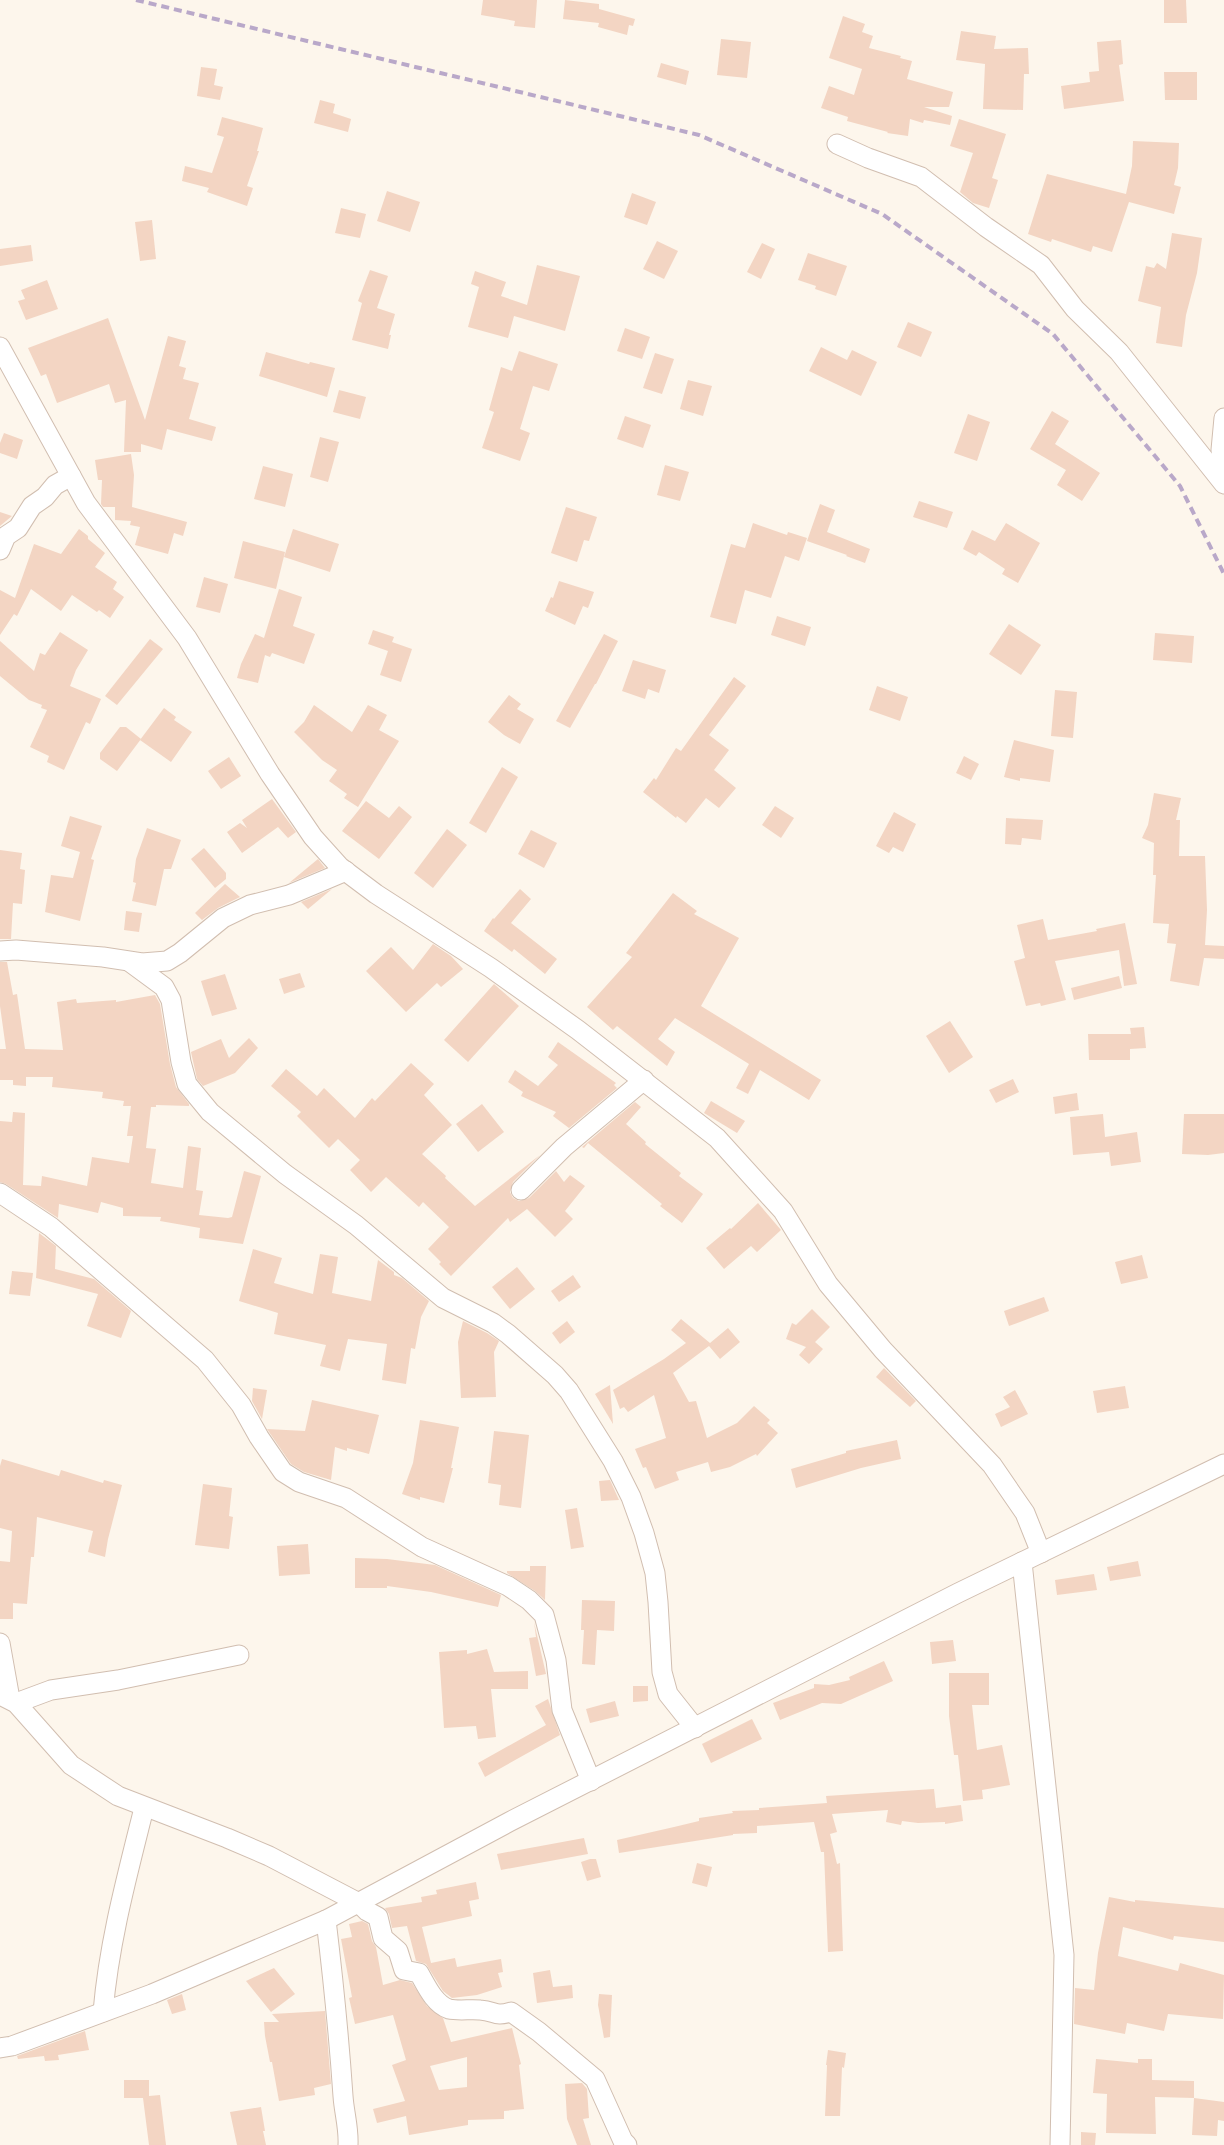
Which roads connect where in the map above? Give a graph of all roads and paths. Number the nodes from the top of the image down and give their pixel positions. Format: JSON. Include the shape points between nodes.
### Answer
{"nodes":[{"id":1,"x":836,"y":144,"type":"dead end"},
{"id":2,"x":0,"y":347,"type":"edge"},
{"id":3,"x":1224,"y":418,"type":"edge"},
{"id":4,"x":1224,"y":472,"type":"edge"},
{"id":5,"x":71,"y":476,"type":"junction"},
{"id":6,"x":1224,"y":484,"type":"edge"},
{"id":7,"x":0,"y":550,"type":"edge"},
{"id":8,"x":346,"y":871,"type":"junction"},
{"id":9,"x":0,"y":951,"type":"edge"},
{"id":10,"x":130,"y":962,"type":"junction"},
{"id":11,"x":644,"y":1080,"type":"junction"},
{"id":12,"x":521,"y":1190,"type":"dead end"},
{"id":13,"x":0,"y":1193,"type":"edge"},
{"id":14,"x":1224,"y":1464,"type":"edge"},
{"id":15,"x":1041,"y":1553,"type":"junction"},
{"id":16,"x":1022,"y":1562,"type":"junction"},
{"id":17,"x":0,"y":1643,"type":"edge"},
{"id":18,"x":239,"y":1655,"type":"dead end"},
{"id":19,"x":8,"y":1699,"type":"edge"},
{"id":20,"x":695,"y":1728,"type":"junction"},
{"id":21,"x":591,"y":1781,"type":"junction"},
{"id":22,"x":144,"y":1808,"type":"junction"},
{"id":23,"x":359,"y":1903,"type":"junction"},
{"id":24,"x":326,"y":1920,"type":"junction"},
{"id":25,"x":103,"y":2012,"type":"junction"},
{"id":26,"x":0,"y":2048,"type":"edge"},
{"id":27,"x":348,"y":2145,"type":"edge"},
{"id":28,"x":627,"y":2145,"type":"edge"},
{"id":29,"x":1060,"y":2145,"type":"edge"}],
"edges":[{"from":1,"to":6,"type":"street","via":[[921,177],[1041,265],[1076,309],[1119,352]]},
{"from":2,"to":5,"type":"street"},
{"from":3,"to":4,"type":"street","via":[[1221,450]]},
{"from":5,"to":7,"type":"street","via":[[55,485],[32,506],[18,528],[6,536]]},
{"from":5,"to":8,"type":"street","via":[[86,503],[187,638],[270,774],[313,837]]},
{"from":8,"to":10,"type":"street","via":[[289,894],[250,905],[223,918],[166,961]]},
{"from":8,"to":11,"type":"street","via":[[499,974]]},
{"from":9,"to":10,"type":"street","via":[[103,956]]},
{"from":10,"to":20,"type":"street","via":[[164,987],[172,1000],[186,1084],[210,1112],[285,1174],[356,1225],[443,1298],[493,1322],[569,1391],[613,1461],[631,1497],[655,1573],[662,1672],[668,1694]]},
{"from":11,"to":12,"type":"street","via":[[564,1147]]},
{"from":11,"to":15,"type":"street","via":[[716,1138],[783,1211],[828,1284],[896,1364],[992,1465],[1025,1512]]},
{"from":13,"to":21,"type":"street","via":[[52,1227],[205,1360],[241,1405],[282,1472],[298,1482],[346,1498],[422,1547],[508,1586],[529,1600],[544,1615],[556,1660],[562,1710]]},
{"from":14,"to":15,"type":"street"},
{"from":15,"to":16,"type":"street"},
{"from":16,"to":20,"type":"street"},
{"from":16,"to":29,"type":"street","via":[[1064,1955]]},
{"from":17,"to":19,"type":"street"},
{"from":18,"to":19,"type":"street"},
{"from":19,"to":22,"type":"street","via":[[71,1765],[118,1796]]},
{"from":20,"to":21,"type":"street"},
{"from":21,"to":23,"type":"street"},
{"from":22,"to":23,"type":"street","via":[[269,1856]]},
{"from":22,"to":25,"type":"street","via":[[116,1921]]},
{"from":23,"to":24,"type":"street"},
{"from":23,"to":28,"type":"street","via":[[378,1917],[383,1938],[398,1951],[404,1970],[419,1973],[431,1995],[448,2009],[481,2010],[498,2016],[511,2012],[595,2079]]},
{"from":24,"to":25,"type":"street"},
{"from":24,"to":27,"type":"street"},
{"from":25,"to":26,"type":"street"}]}
